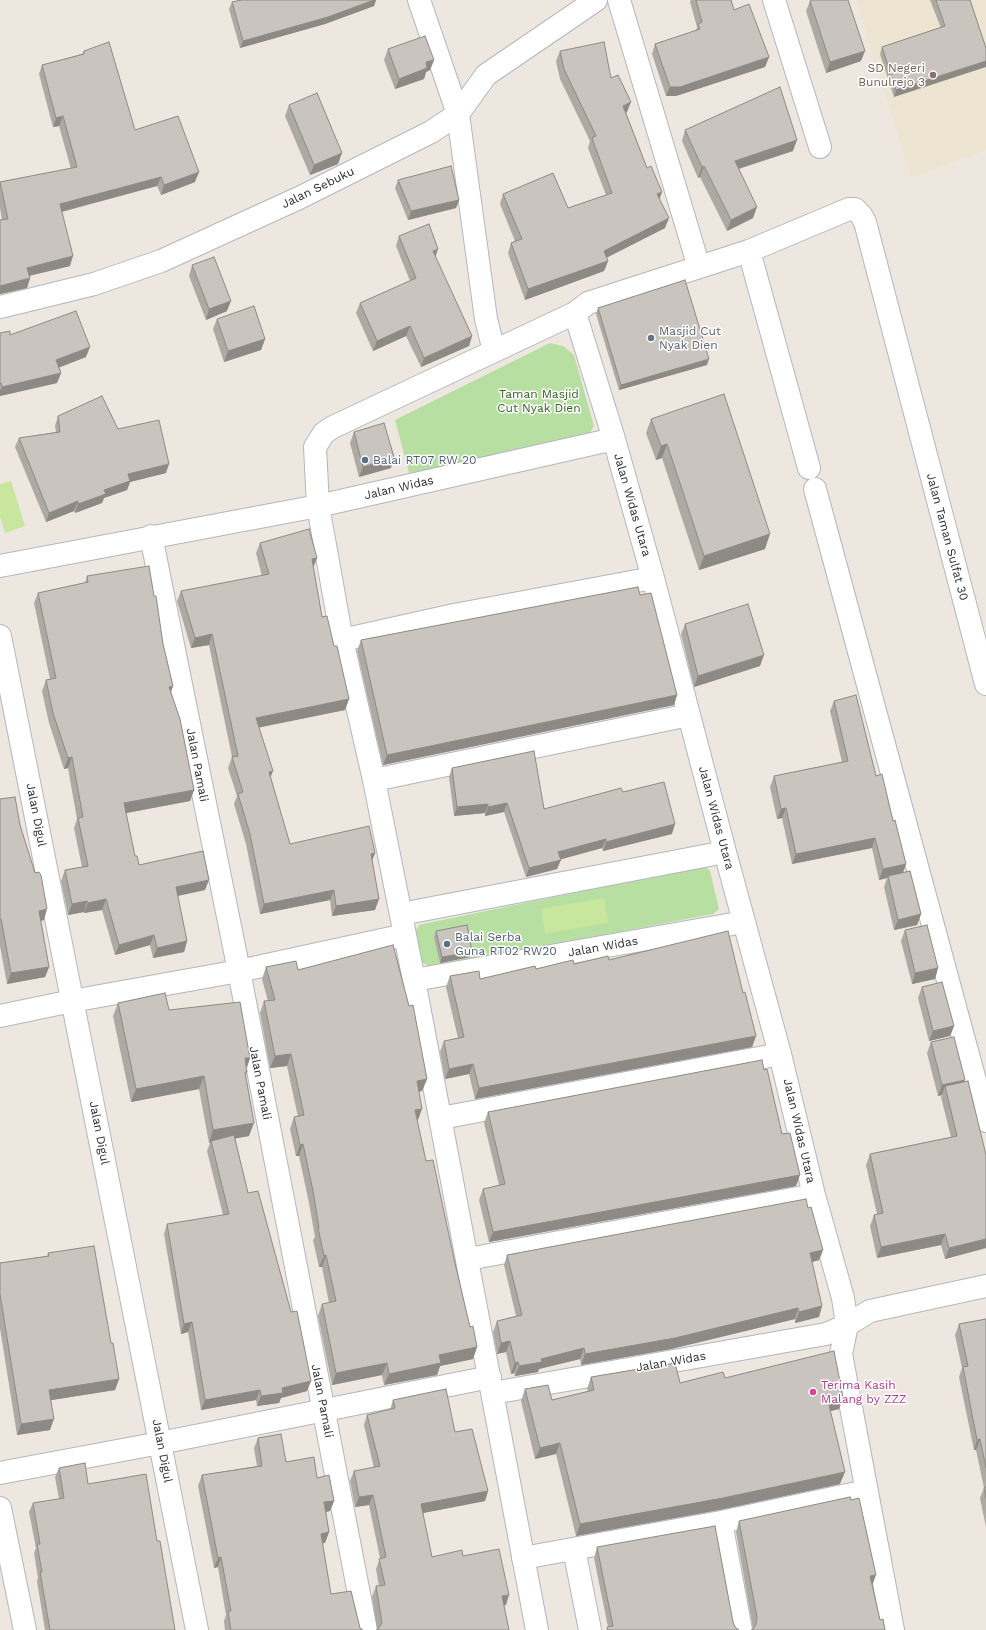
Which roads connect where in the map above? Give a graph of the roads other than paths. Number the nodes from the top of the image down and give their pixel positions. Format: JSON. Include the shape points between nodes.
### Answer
{"nodes":[{"id":1,"x":419,"y":0,"type":"edge"},
{"id":2,"x":596,"y":0,"type":"edge"},
{"id":3,"x":619,"y":0,"type":"edge"},
{"id":4,"x":774,"y":0,"type":"edge"},
{"id":5,"x":458,"y":114,"type":"junction"},
{"id":6,"x":820,"y":147,"type":"dead end"},
{"id":7,"x":749,"y":251,"type":"junction"},
{"id":8,"x":698,"y":264,"type":"dead end"},
{"id":9,"x":0,"y":307,"type":"edge"},
{"id":10,"x":575,"y":313,"type":"junction"},
{"id":11,"x":494,"y":351,"type":"junction"},
{"id":12,"x":614,"y":439,"type":"junction"},
{"id":13,"x":809,"y":468,"type":"dead end"},
{"id":14,"x":814,"y":489,"type":"dead end"},
{"id":15,"x":318,"y":506,"type":"junction"},
{"id":16,"x":152,"y":536,"type":"junction"},
{"id":17,"x":0,"y":566,"type":"edge"},
{"id":18,"x":653,"y":578,"type":"junction"},
{"id":19,"x":0,"y":636,"type":"edge"},
{"id":20,"x":342,"y":640,"type":"junction"},
{"id":21,"x":983,"y":658,"type":"edge"},
{"id":22,"x":986,"y":684,"type":"edge"},
{"id":23,"x":689,"y":715,"type":"junction"},
{"id":24,"x":374,"y":780,"type":"junction"},
{"id":25,"x":725,"y":852,"type":"junction"},
{"id":26,"x":744,"y":922,"type":"junction"},
{"id":27,"x":403,"y":924,"type":"junction"},
{"id":28,"x":239,"y":971,"type":"junction"},
{"id":29,"x":414,"y":980,"type":"junction"},
{"id":30,"x":72,"y":1001,"type":"junction"},
{"id":31,"x":0,"y":1016,"type":"edge"},
{"id":32,"x":780,"y":1054,"type":"junction"},
{"id":33,"x":441,"y":1118,"type":"junction"},
{"id":34,"x":986,"y":1121,"type":"edge"},
{"id":35,"x":814,"y":1195,"type":"junction"},
{"id":36,"x":468,"y":1259,"type":"junction"},
{"id":37,"x":986,"y":1286,"type":"edge"},
{"id":38,"x":847,"y":1325,"type":"junction"},
{"id":39,"x":491,"y":1385,"type":"junction"},
{"id":40,"x":324,"y":1410,"type":"junction"},
{"id":41,"x":160,"y":1443,"type":"junction"},
{"id":42,"x":0,"y":1473,"type":"edge"},
{"id":43,"x":866,"y":1491,"type":"junction"},
{"id":44,"x":0,"y":1508,"type":"edge"},
{"id":45,"x":721,"y":1522,"type":"junction"},
{"id":46,"x":574,"y":1550,"type":"junction"},
{"id":47,"x":523,"y":1558,"type":"junction"},
{"id":48,"x":6,"y":1564,"type":"edge"},
{"id":49,"x":25,"y":1630,"type":"edge"},
{"id":50,"x":197,"y":1630,"type":"edge"},
{"id":51,"x":366,"y":1630,"type":"edge"},
{"id":52,"x":537,"y":1630,"type":"edge"},
{"id":53,"x":590,"y":1630,"type":"edge"},
{"id":54,"x":741,"y":1630,"type":"edge"},
{"id":55,"x":893,"y":1630,"type":"edge"}],
"edges":[{"from":1,"to":5,"type":"street"},
{"from":2,"to":5,"type":"street","name":"Jalan Sebuku","via":[[486,75]]},
{"from":3,"to":8,"type":"street"},
{"from":4,"to":6,"type":"street"},
{"from":5,"to":9,"type":"street","name":"Jalan Sebuku","via":[[431,132],[306,195],[161,261],[94,284]]},
{"from":5,"to":11,"type":"street","via":[[486,319]]},
{"from":7,"to":10,"type":"street","via":[[588,303]]},
{"from":7,"to":13,"type":"street"},
{"from":7,"to":21,"type":"street","name":"Jalan Taman Sulfat 30","via":[[849,209],[855,209],[861,215]]},
{"from":10,"to":11,"type":"street"},
{"from":10,"to":12,"type":"street","name":"Jalan Widas Utara"},
{"from":11,"to":15,"type":"street","via":[[324,433],[315,447]]},
{"from":12,"to":15,"type":"street","name":"Jalan Widas"},
{"from":12,"to":18,"type":"street","name":"Jalan Widas Utara"},
{"from":14,"to":34,"type":"street"},
{"from":15,"to":16,"type":"street","name":"Jalan Widas"},
{"from":15,"to":20,"type":"street"},
{"from":16,"to":17,"type":"street","name":"Jalan Widas"},
{"from":16,"to":28,"type":"street","name":"Jalan Pamali"},
{"from":18,"to":20,"type":"street","via":[[454,615]]},
{"from":18,"to":23,"type":"street","name":"Jalan Widas Utara"},
{"from":19,"to":30,"type":"street","name":"Jalan Digul"},
{"from":20,"to":24,"type":"street"},
{"from":21,"to":22,"type":"street","name":"Jalan Taman Sulfat 30"},
{"from":23,"to":24,"type":"street"},
{"from":23,"to":25,"type":"street","name":"Jalan Widas Utara"},
{"from":24,"to":27,"type":"street"},
{"from":25,"to":26,"type":"street","name":"Jalan Widas Utara"},
{"from":25,"to":27,"type":"street"},
{"from":26,"to":29,"type":"street","name":"Jalan Widas"},
{"from":26,"to":32,"type":"street","name":"Jalan Widas Utara"},
{"from":27,"to":28,"type":"street"},
{"from":27,"to":29,"type":"street"},
{"from":28,"to":30,"type":"street"},
{"from":28,"to":40,"type":"street","name":"Jalan Pamali"},
{"from":29,"to":33,"type":"street"},
{"from":30,"to":31,"type":"street"},
{"from":30,"to":41,"type":"street","name":"Jalan Digul"},
{"from":32,"to":33,"type":"street"},
{"from":32,"to":35,"type":"street","name":"Jalan Widas Utara"},
{"from":33,"to":36,"type":"street"},
{"from":35,"to":36,"type":"street"},
{"from":35,"to":38,"type":"street","name":"Jalan Widas Utara","via":[[843,1298]]},
{"from":36,"to":39,"type":"street"},
{"from":37,"to":38,"type":"street","name":"Jalan Widas","via":[[870,1312]]},
{"from":38,"to":39,"type":"street","name":"Jalan Widas","via":[[826,1334]]},
{"from":38,"to":43,"type":"street","via":[[841,1354]]},
{"from":39,"to":40,"type":"street","name":"Jalan Widas"},
{"from":39,"to":47,"type":"street"},
{"from":40,"to":41,"type":"street","name":"Jalan Widas"},
{"from":40,"to":51,"type":"street","name":"Jalan Pamali"},
{"from":41,"to":42,"type":"street","name":"Jalan Widas"},
{"from":41,"to":50,"type":"street","name":"Jalan Digul"},
{"from":43,"to":45,"type":"street"},
{"from":43,"to":55,"type":"street"},
{"from":44,"to":48,"type":"street"},
{"from":45,"to":46,"type":"street"},
{"from":45,"to":54,"type":"street"},
{"from":46,"to":47,"type":"street"},
{"from":46,"to":53,"type":"street"},
{"from":47,"to":52,"type":"street"},
{"from":48,"to":49,"type":"street"}]}
